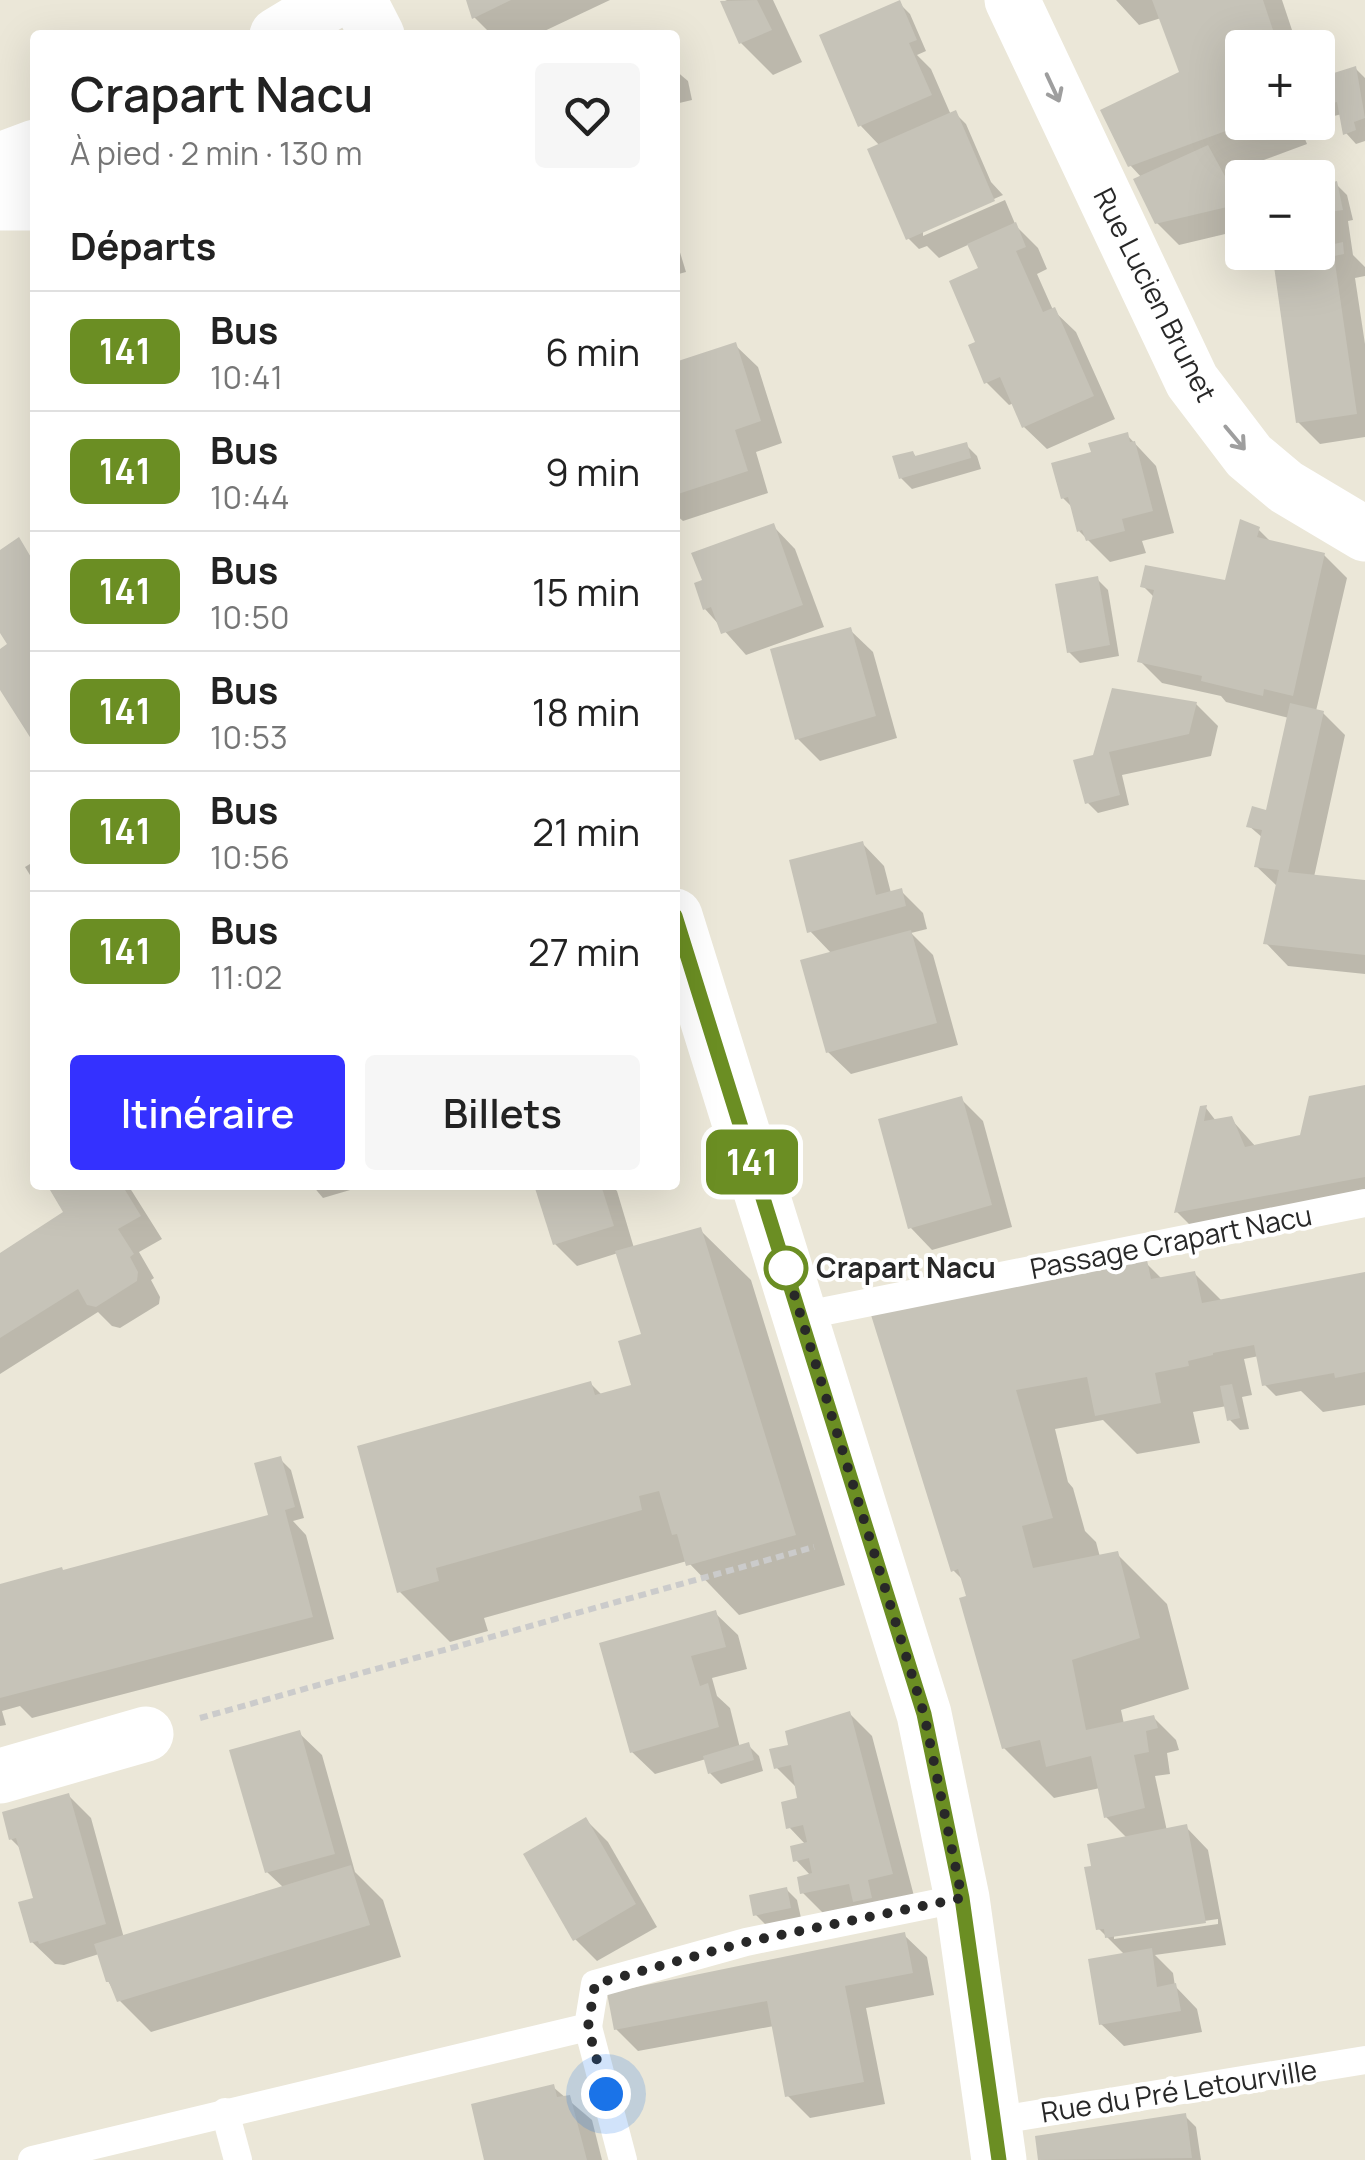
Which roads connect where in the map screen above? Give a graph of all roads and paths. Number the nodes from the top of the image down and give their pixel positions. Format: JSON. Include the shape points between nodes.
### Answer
{"nodes":[{"id":1,"x":335,"y":0,"type":"edge"},
{"id":2,"x":359,"y":0,"type":"edge"},
{"id":3,"x":1012,"y":0,"type":"edge"},
{"id":4,"x":285,"y":30,"type":"edge"},
{"id":5,"x":374,"y":30,"type":"edge"},
{"id":6,"x":30,"y":149,"type":"edge"},
{"id":7,"x":0,"y":160,"type":"edge"},
{"id":8,"x":30,"y":202,"type":"edge"},
{"id":9,"x":0,"y":204,"type":"edge"},
{"id":10,"x":1365,"y":534,"type":"edge"},
{"id":11,"x":680,"y":932,"type":"edge"},
{"id":12,"x":1365,"y":1203,"type":"edge"},
{"id":13,"x":801,"y":1316,"type":"junction"},
{"id":14,"x":826,"y":1543,"type":"dead end"},
{"id":15,"x":146,"y":1734,"type":"joint"},
{"id":16,"x":0,"y":1776,"type":"edge"},
{"id":17,"x":962,"y":1898,"type":"junction"},
{"id":18,"x":588,"y":2027,"type":"junction"},
{"id":19,"x":1365,"y":2060,"type":"edge"},
{"id":20,"x":225,"y":2112,"type":"junction"},
{"id":21,"x":996,"y":2141,"type":"edge"},
{"id":22,"x":32,"y":2160,"type":"edge"},
{"id":23,"x":238,"y":2160,"type":"edge"},
{"id":24,"x":623,"y":2160,"type":"edge"}],
"edges":[{"from":1,"to":4,"type":"street"},
{"from":2,"to":5,"type":"street"},
{"from":3,"to":10,"type":"street","name":"Rue Lucien Brunet","one_way":true,"via":[[1192,382],[1249,456],[1286,487]]},
{"from":6,"to":7,"type":"street"},
{"from":8,"to":9,"type":"street"},
{"from":11,"to":13,"type":"street"},
{"from":12,"to":13,"type":"lane","name":"Passage Crapart Nacu"},
{"from":13,"to":17,"type":"street","via":[[924,1714]]},
{"from":14,"to":15,"type":"path"},
{"from":15,"to":16,"type":"street"},
{"from":17,"to":18,"type":"lane","via":[[746,1942],[595,1984]]},
{"from":17,"to":21,"type":"street"},
{"from":18,"to":20,"type":"lane"},
{"from":18,"to":24,"type":"lane"},
{"from":19,"to":21,"type":"lane","name":"Rue du Pré Letourville"},
{"from":20,"to":22,"type":"lane"},
{"from":20,"to":23,"type":"lane"}]}
